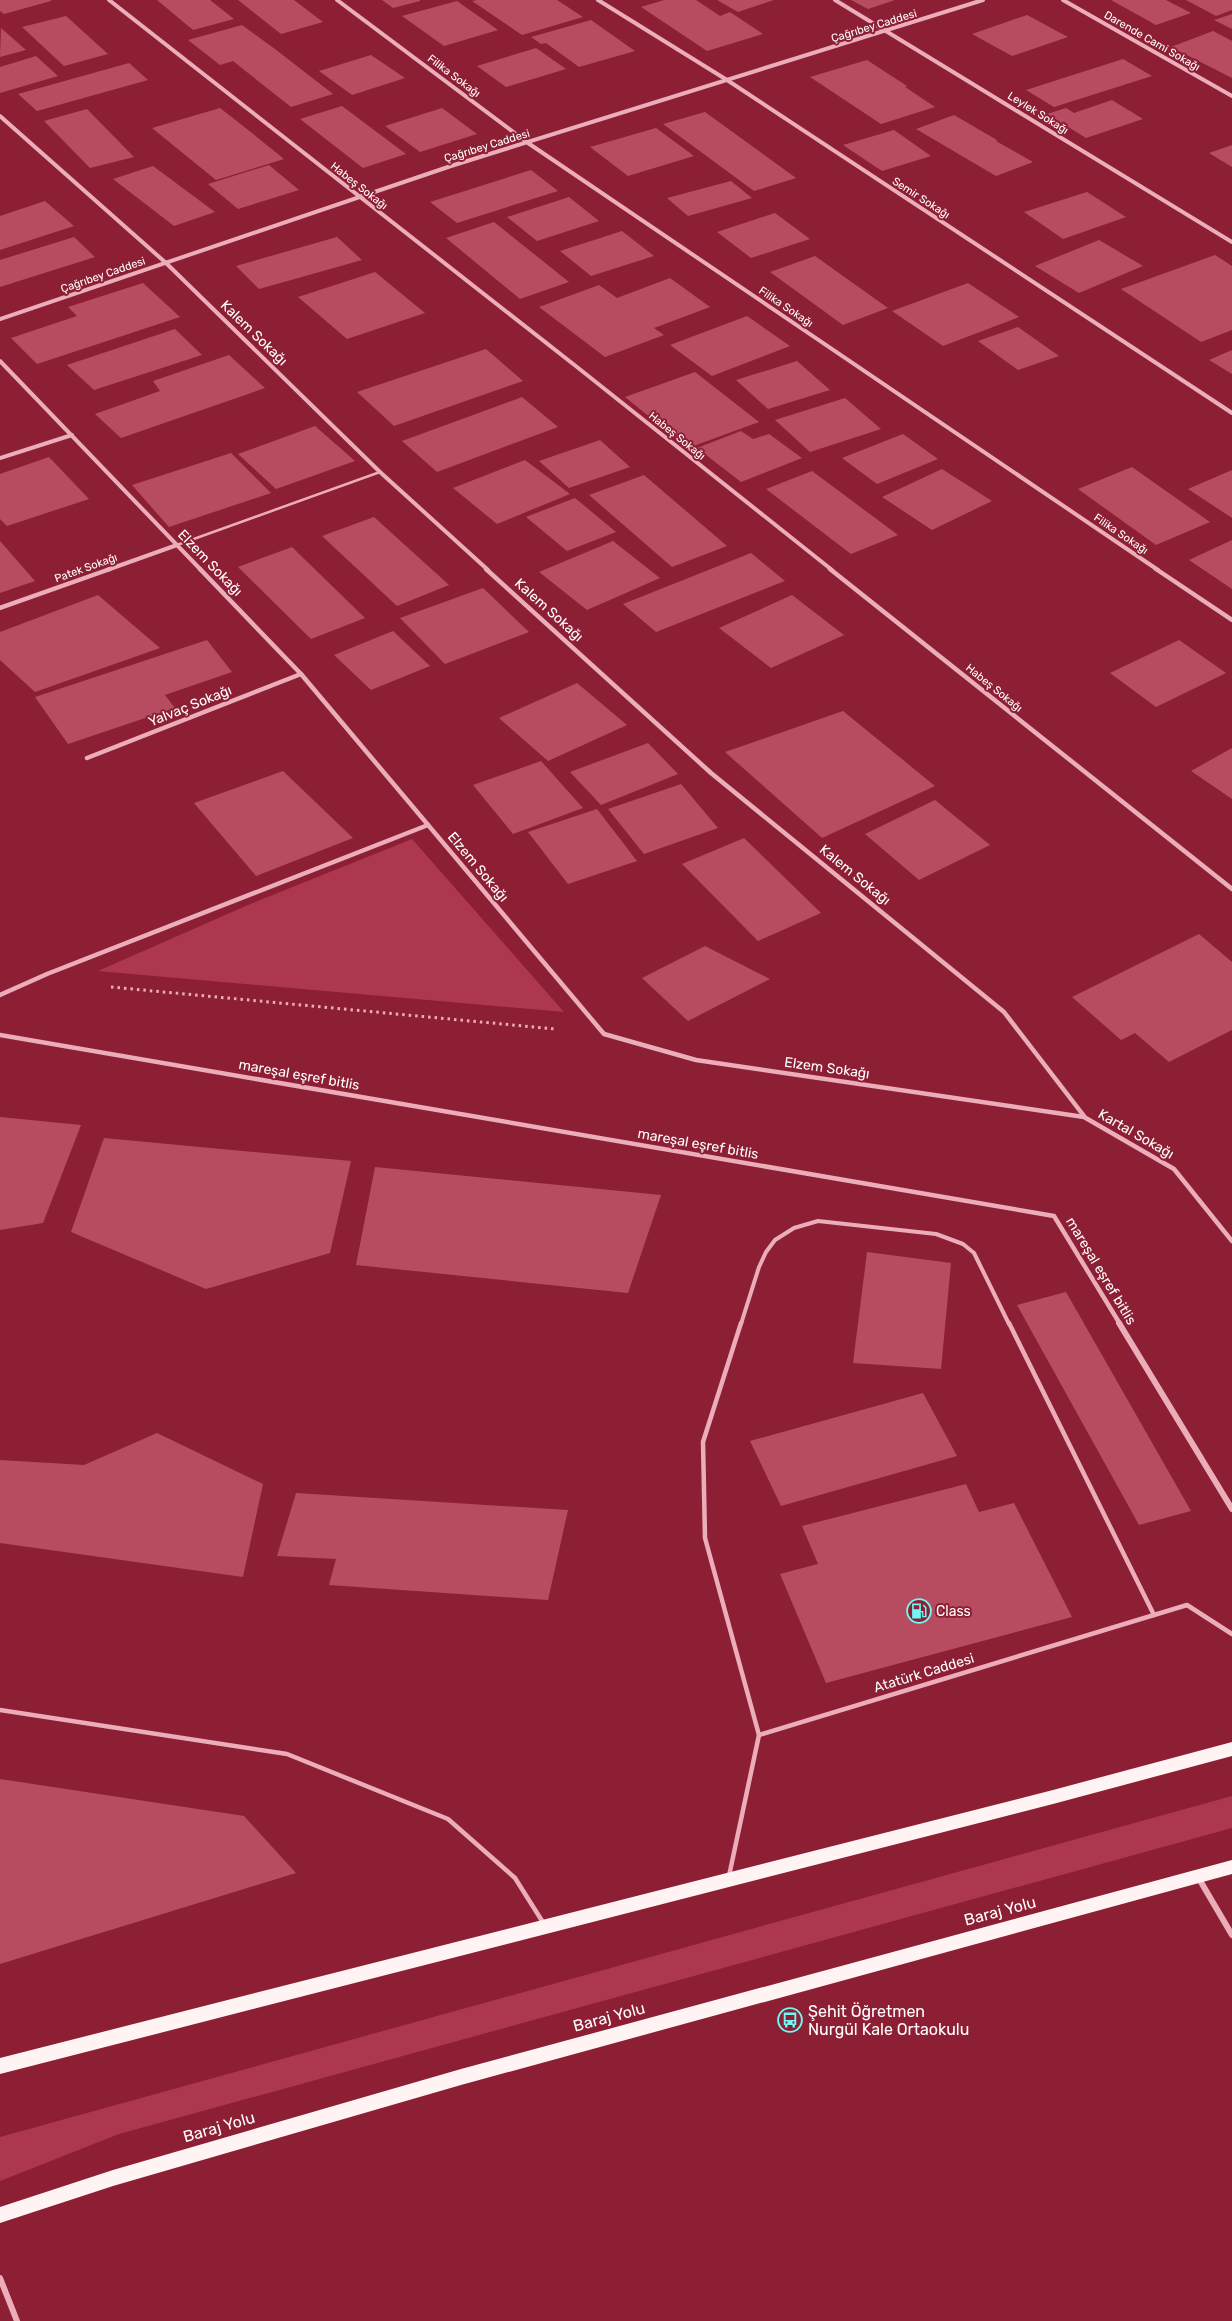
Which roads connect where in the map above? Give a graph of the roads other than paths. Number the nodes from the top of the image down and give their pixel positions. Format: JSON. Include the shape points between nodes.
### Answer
{"nodes":[{"id":1,"x":109,"y":0,"type":"edge"},
{"id":2,"x":336,"y":0,"type":"edge"},
{"id":3,"x":598,"y":0,"type":"edge"},
{"id":4,"x":836,"y":0,"type":"edge"},
{"id":5,"x":983,"y":0,"type":"edge"},
{"id":6,"x":1063,"y":0,"type":"edge"},
{"id":7,"x":888,"y":30,"type":"junction"},
{"id":8,"x":727,"y":80,"type":"junction"},
{"id":9,"x":1232,"y":96,"type":"edge"},
{"id":10,"x":0,"y":116,"type":"edge"},
{"id":11,"x":528,"y":142,"type":"junction"},
{"id":12,"x":360,"y":198,"type":"junction"},
{"id":13,"x":1232,"y":242,"type":"edge"},
{"id":14,"x":166,"y":263,"type":"junction"},
{"id":15,"x":0,"y":319,"type":"edge"},
{"id":16,"x":0,"y":361,"type":"edge"},
{"id":17,"x":1232,"y":413,"type":"edge"},
{"id":18,"x":72,"y":435,"type":"junction"},
{"id":19,"x":0,"y":458,"type":"edge"},
{"id":20,"x":380,"y":472,"type":"junction"},
{"id":21,"x":177,"y":545,"type":"junction"},
{"id":22,"x":0,"y":608,"type":"edge"},
{"id":23,"x":1232,"y":620,"type":"edge"},
{"id":24,"x":301,"y":674,"type":"junction"},
{"id":25,"x":87,"y":758,"type":"dead end"},
{"id":26,"x":428,"y":824,"type":"junction"},
{"id":27,"x":1232,"y":889,"type":"edge"},
{"id":28,"x":0,"y":995,"type":"edge"},
{"id":29,"x":0,"y":1035,"type":"edge"},
{"id":30,"x":1084,"y":1117,"type":"junction"},
{"id":31,"x":1232,"y":1241,"type":"edge"},
{"id":32,"x":1232,"y":1509,"type":"edge"},
{"id":33,"x":1154,"y":1615,"type":"junction"},
{"id":34,"x":1232,"y":1634,"type":"edge"},
{"id":35,"x":0,"y":1710,"type":"edge"},
{"id":36,"x":759,"y":1735,"type":"junction"},
{"id":37,"x":1232,"y":1749,"type":"edge"},
{"id":38,"x":1232,"y":1867,"type":"edge"},
{"id":39,"x":1197,"y":1876,"type":"junction"},
{"id":40,"x":728,"y":1880,"type":"junction"},
{"id":41,"x":545,"y":1926,"type":"junction"},
{"id":42,"x":1232,"y":1935,"type":"edge"},
{"id":43,"x":0,"y":2066,"type":"edge"},
{"id":44,"x":0,"y":2216,"type":"edge"},
{"id":45,"x":0,"y":2278,"type":"edge"},
{"id":46,"x":17,"y":2321,"type":"edge"}],
"edges":[{"from":1,"to":12,"type":"street","name":"Habeş Sokağı"},
{"from":2,"to":11,"type":"street","name":"Filika Sokağı"},
{"from":3,"to":8,"type":"street","name":"Semir Sokağı"},
{"from":4,"to":7,"type":"street","name":"Leylek Sokağı"},
{"from":5,"to":7,"type":"street","name":"Çağrıbey Caddesi"},
{"from":6,"to":9,"type":"street","name":"Darende Cami Sokağı"},
{"from":7,"to":8,"type":"street","name":"Çağrıbey Caddesi"},
{"from":7,"to":13,"type":"street","name":"Leylek Sokağı"},
{"from":8,"to":11,"type":"street","name":"Çağrıbey Caddesi"},
{"from":8,"to":17,"type":"street","name":"Semir Sokağı"},
{"from":10,"to":14,"type":"street","name":"Kalem Sokağı"},
{"from":11,"to":12,"type":"street","name":"Çağrıbey Caddesi"},
{"from":11,"to":23,"type":"street","name":"Filika Sokağı"},
{"from":12,"to":14,"type":"street","name":"Çağrıbey Caddesi"},
{"from":12,"to":27,"type":"street","name":"Habeş Sokağı"},
{"from":14,"to":15,"type":"street","name":"Çağrıbey Caddesi"},
{"from":14,"to":20,"type":"street","name":"Kalem Sokağı"},
{"from":16,"to":18,"type":"street","name":"Elzem Sokağı"},
{"from":18,"to":19,"type":"street"},
{"from":18,"to":21,"type":"street","name":"Elzem Sokağı"},
{"from":20,"to":21,"type":"lane"},
{"from":20,"to":30,"type":"street","name":"Kalem Sokağı","via":[[711,773],[1004,1012]]},
{"from":21,"to":22,"type":"street","name":"Patek Sokağı"},
{"from":21,"to":24,"type":"street","name":"Elzem Sokağı"},
{"from":24,"to":25,"type":"street","name":"Yalvaç Sokağı"},
{"from":24,"to":26,"type":"street","name":"Elzem Sokağı"},
{"from":26,"to":28,"type":"street"},
{"from":26,"to":30,"type":"street","name":"Elzem Sokağı","via":[[604,1034],[696,1060]]},
{"from":29,"to":32,"type":"street","name":"mareşal eşref bitlis","via":[[1054,1216]]},
{"from":30,"to":31,"type":"street","name":"Kartal Sokağı","via":[[1174,1169]]},
{"from":33,"to":34,"type":"lane","name":"Atatürk Caddesi","via":[[1187,1605]]},
{"from":33,"to":36,"type":"lane","name":"Atatürk Caddesi"},
{"from":33,"to":36,"type":"lane","via":[[974,1253],[964,1244],[936,1234],[818,1221],[794,1228],[776,1240],[762,1260],[703,1442],[705,1538]]},
{"from":35,"to":41,"type":"lane","via":[[287,1754],[448,1819],[515,1878]]},
{"from":36,"to":40,"type":"lane"},
{"from":37,"to":40,"type":"main road"},
{"from":38,"to":39,"type":"main road","name":"Baraj Yolu"},
{"from":39,"to":42,"type":"street"},
{"from":39,"to":44,"type":"main road","name":"Baraj Yolu","via":[[461,2077],[113,2178]]},
{"from":40,"to":41,"type":"main road"},
{"from":41,"to":43,"type":"main road"},
{"from":45,"to":46,"type":"street"}]}
